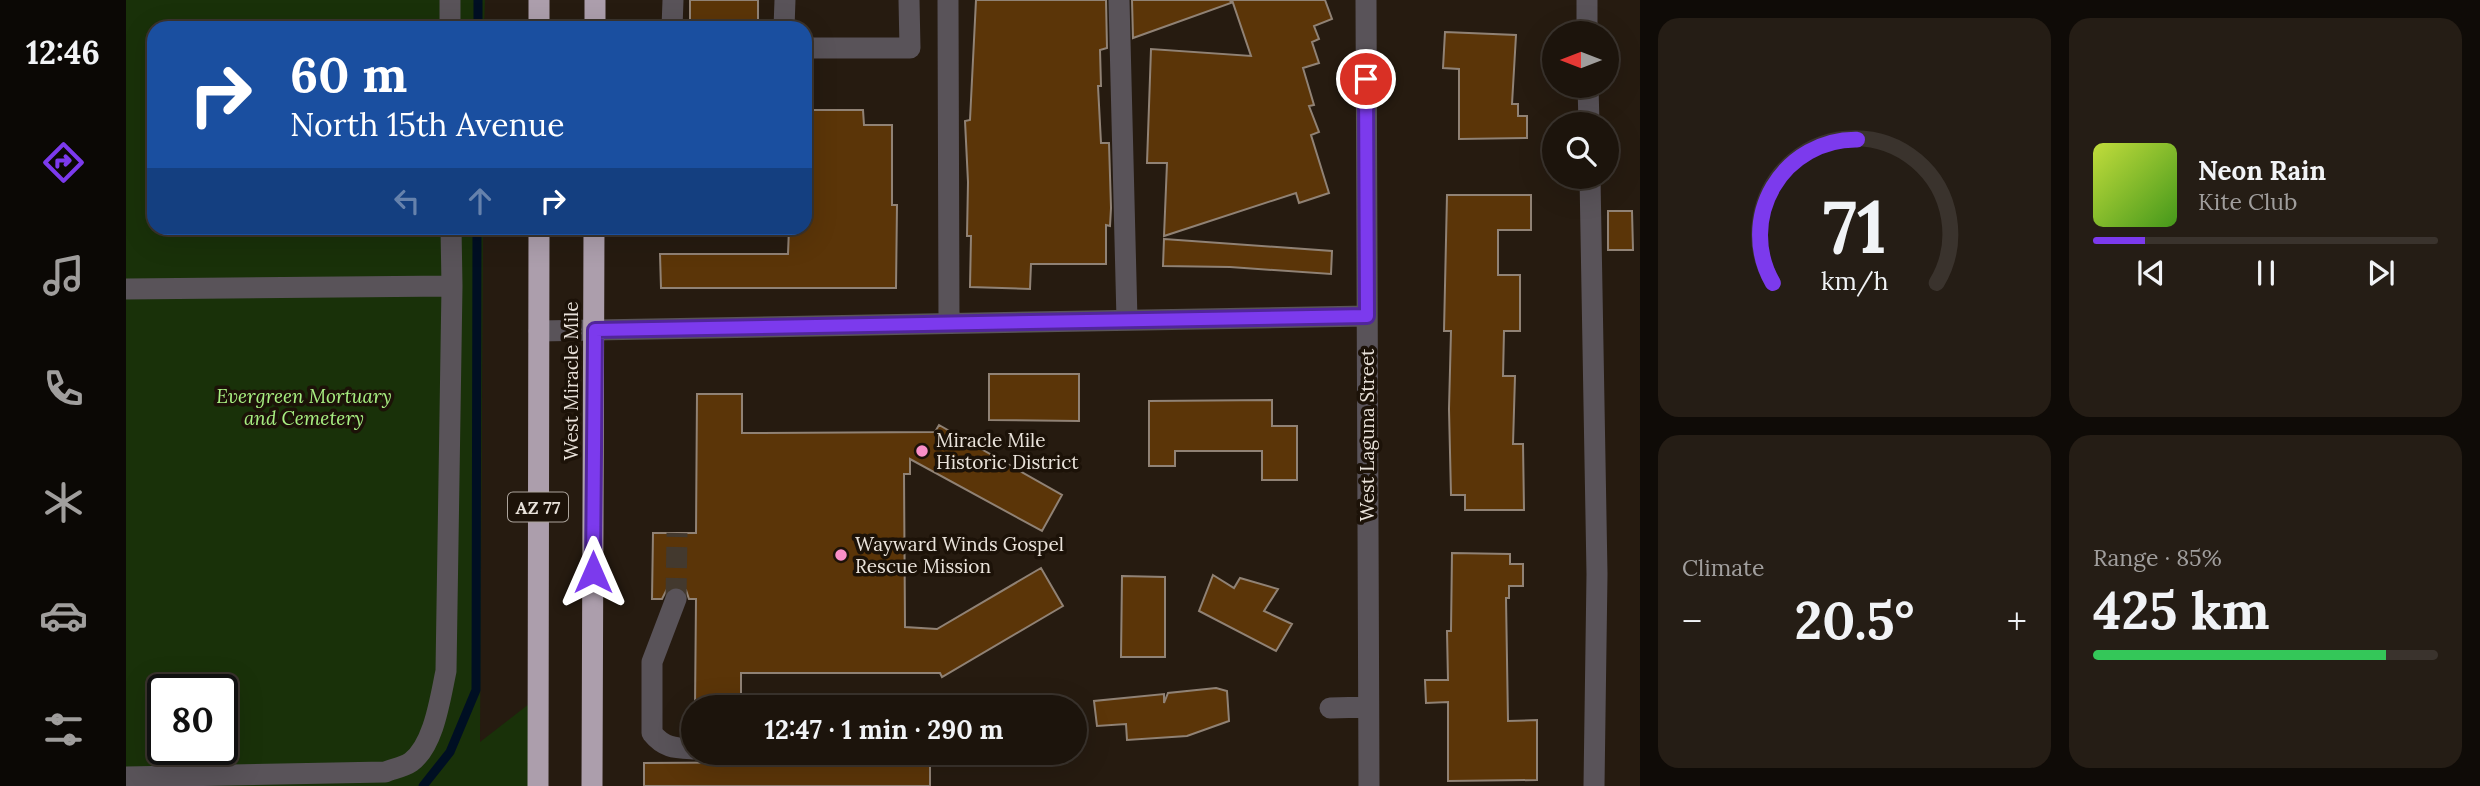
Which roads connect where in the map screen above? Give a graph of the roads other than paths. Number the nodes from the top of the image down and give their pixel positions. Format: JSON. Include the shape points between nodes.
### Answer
{"nodes":[{"id":1,"x":450,"y":0,"type":"edge"},
{"id":2,"x":540,"y":0,"type":"edge"},
{"id":3,"x":595,"y":0,"type":"edge"},
{"id":4,"x":673,"y":0,"type":"edge"},
{"id":5,"x":785,"y":0,"type":"edge"},
{"id":6,"x":909,"y":0,"type":"edge"},
{"id":7,"x":948,"y":0,"type":"edge"},
{"id":8,"x":1119,"y":0,"type":"edge"},
{"id":9,"x":1366,"y":0,"type":"edge"},
{"id":10,"x":1587,"y":0,"type":"edge"},
{"id":11,"x":450,"y":21,"type":"edge"},
{"id":12,"x":540,"y":21,"type":"edge"},
{"id":13,"x":595,"y":21,"type":"edge"},
{"id":14,"x":673,"y":21,"type":"edge"},
{"id":15,"x":784,"y":21,"type":"edge"},
{"id":16,"x":1587,"y":21,"type":"edge"},
{"id":17,"x":812,"y":48,"type":"edge"},
{"id":18,"x":1590,"y":189,"type":"edge"},
{"id":19,"x":451,"y":235,"type":"edge"},
{"id":20,"x":539,"y":235,"type":"edge"},
{"id":21,"x":594,"y":235,"type":"edge"},
{"id":22,"x":452,"y":286,"type":"junction"},
{"id":23,"x":126,"y":289,"type":"edge"},
{"id":24,"x":1367,"y":316,"type":"junction"},
{"id":25,"x":1127,"y":320,"type":"junction"},
{"id":26,"x":949,"y":323,"type":"junction"},
{"id":27,"x":595,"y":330,"type":"junction"},
{"id":28,"x":538,"y":331,"type":"junction"},
{"id":29,"x":676,"y":599,"type":"tunnel mouth"},
{"id":30,"x":1368,"y":707,"type":"junction"},
{"id":31,"x":1330,"y":708,"type":"dead end"},
{"id":32,"x":681,"y":748,"type":"edge"},
{"id":33,"x":126,"y":777,"type":"edge"},
{"id":34,"x":538,"y":786,"type":"edge"},
{"id":35,"x":592,"y":786,"type":"edge"},
{"id":36,"x":1369,"y":786,"type":"edge"},
{"id":37,"x":1594,"y":786,"type":"edge"}],
"edges":[{"from":1,"to":11,"type":"street"},
{"from":2,"to":12,"type":"highway"},
{"from":3,"to":13,"type":"highway"},
{"from":4,"to":14,"type":"street"},
{"from":5,"to":15,"type":"street"},
{"from":6,"to":17,"type":"street","via":[[910,48]]},
{"from":7,"to":26,"type":"street"},
{"from":8,"to":25,"type":"street"},
{"from":9,"to":24,"type":"street","name":"West Laguna Street"},
{"from":10,"to":16,"type":"street"},
{"from":18,"to":37,"type":"street","via":[[1597,574]]},
{"from":19,"to":22,"type":"street"},
{"from":20,"to":28,"type":"highway","name":"West Miracle Mile","number":"AZ 77"},
{"from":21,"to":27,"type":"highway","name":"West Miracle Mile","number":"AZ 77"},
{"from":22,"to":23,"type":"street"},
{"from":22,"to":33,"type":"street","via":[[446,671],[424,746],[410,763],[385,772]]},
{"from":24,"to":25,"type":"street"},
{"from":24,"to":30,"type":"street","name":"West Laguna Street"},
{"from":25,"to":26,"type":"street"},
{"from":26,"to":27,"type":"street"},
{"from":27,"to":28,"type":"street"},
{"from":27,"to":35,"type":"highway","name":"West Miracle Mile","number":"AZ 77"},
{"from":28,"to":34,"type":"highway","name":"West Miracle Mile","number":"AZ 77"},
{"from":29,"to":32,"type":"street","via":[[652,662],[652,733],[659,742]]},
{"from":30,"to":31,"type":"street"},
{"from":30,"to":36,"type":"street","name":"West Laguna Street"}]}
